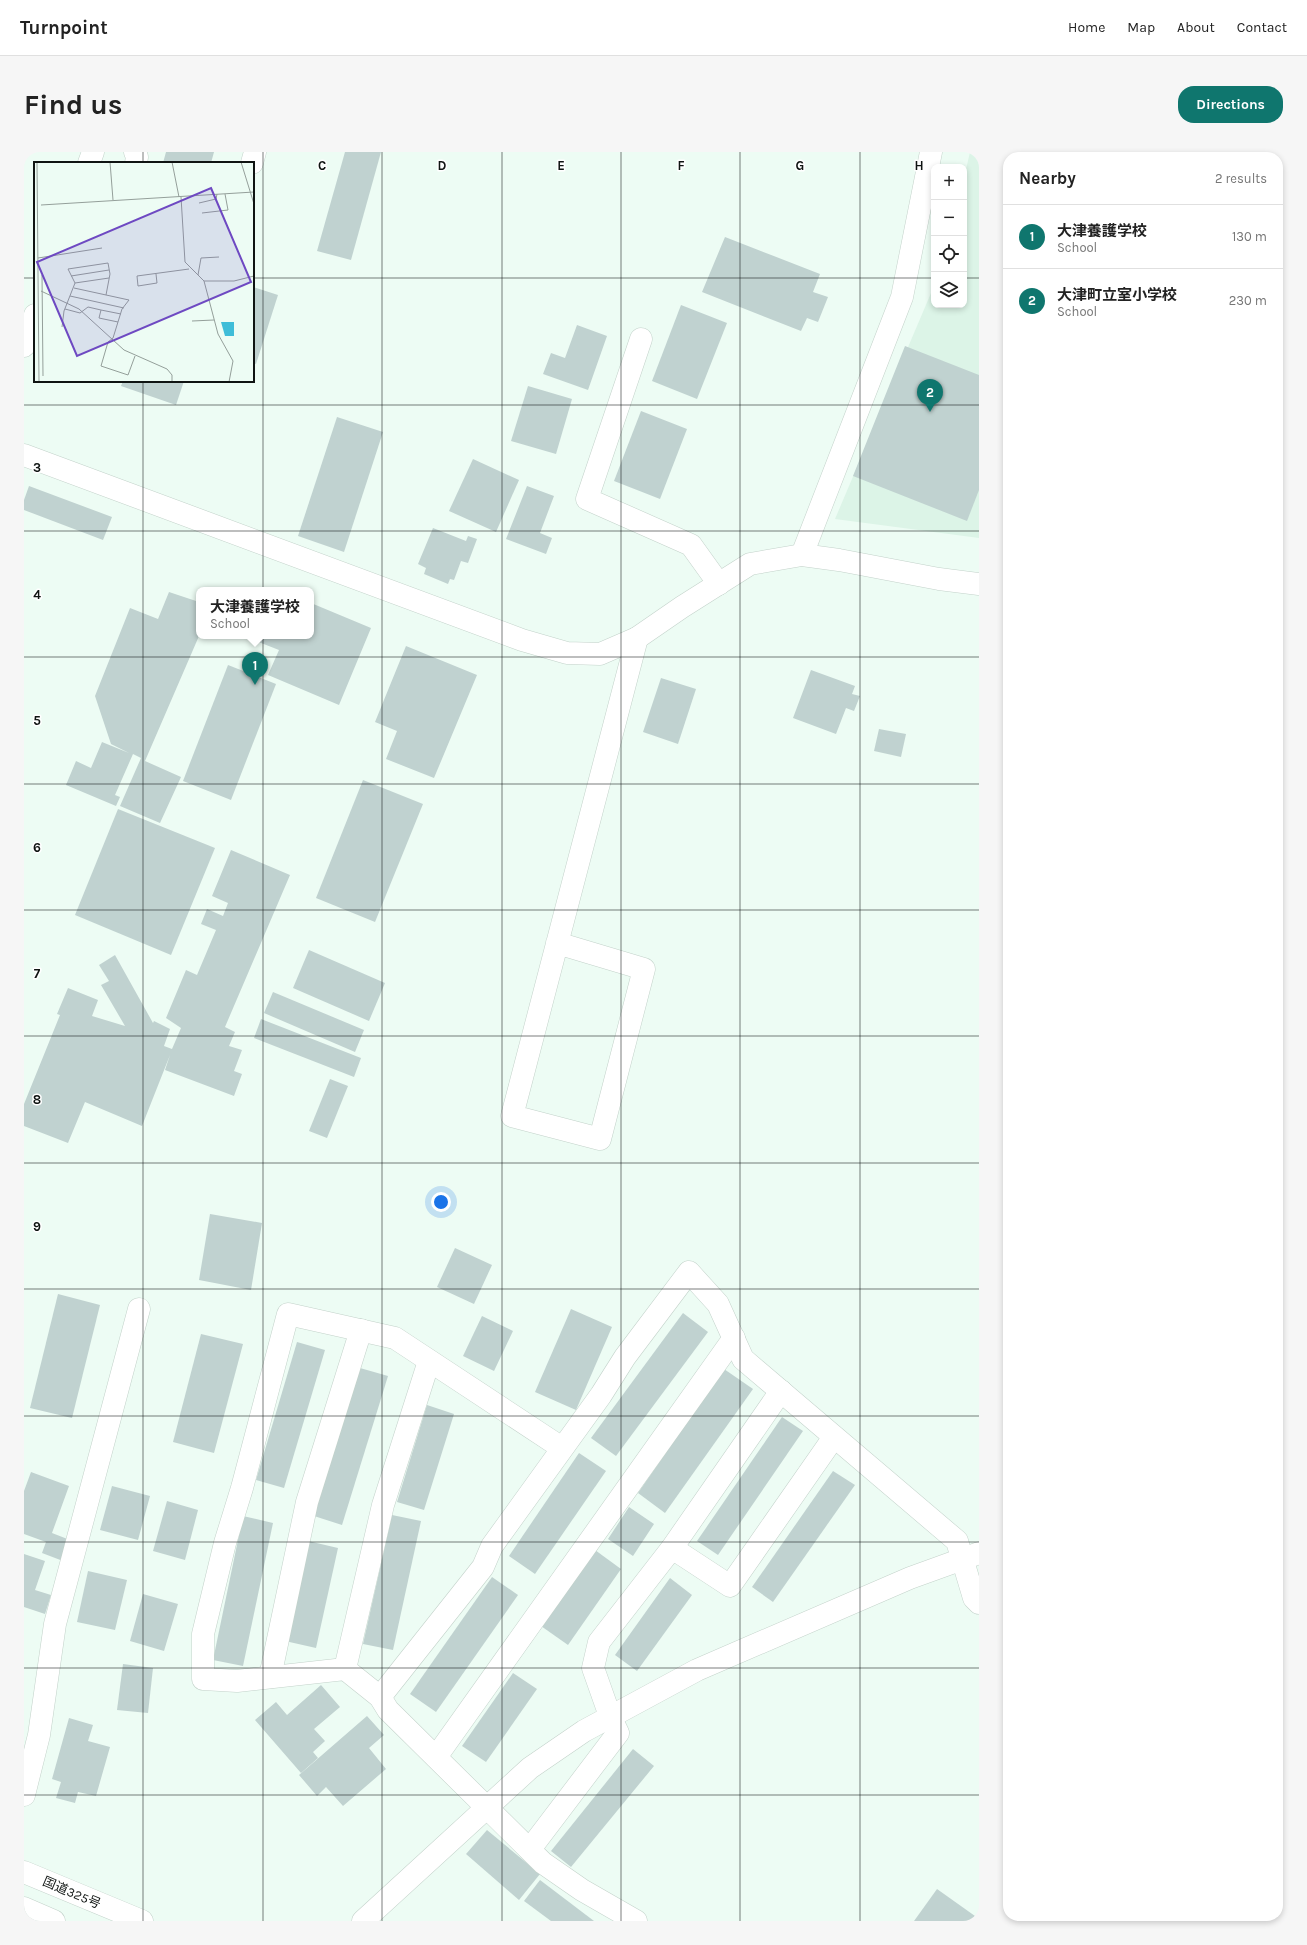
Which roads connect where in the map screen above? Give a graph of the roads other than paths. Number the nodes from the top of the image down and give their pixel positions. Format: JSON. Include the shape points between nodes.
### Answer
{"nodes":[{"id":1,"x":93,"y":152,"type":"edge"},
{"id":2,"x":135,"y":152,"type":"edge"},
{"id":3,"x":255,"y":152,"type":"edge"},
{"id":4,"x":931,"y":152,"type":"edge"},
{"id":5,"x":89,"y":162,"type":"edge"},
{"id":6,"x":136,"y":162,"type":"edge"},
{"id":7,"x":252,"y":162,"type":"edge"},
{"id":8,"x":34,"y":318,"type":"edge"},
{"id":9,"x":641,"y":339,"type":"dead end"},
{"id":10,"x":24,"y":346,"type":"edge"},
{"id":11,"x":24,"y":455,"type":"edge"},
{"id":12,"x":802,"y":555,"type":"junction"},
{"id":13,"x":720,"y":584,"type":"junction"},
{"id":14,"x":979,"y":584,"type":"edge"},
{"id":15,"x":637,"y":638,"type":"junction"},
{"id":16,"x":558,"y":944,"type":"junction"},
{"id":17,"x":140,"y":1309,"type":"dead end"},
{"id":18,"x":361,"y":1330,"type":"junction"},
{"id":19,"x":734,"y":1338,"type":"junction"},
{"id":20,"x":429,"y":1361,"type":"junction"},
{"id":21,"x":781,"y":1391,"type":"junction"},
{"id":22,"x":834,"y":1437,"type":"junction"},
{"id":23,"x":562,"y":1448,"type":"junction"},
{"id":24,"x":672,"y":1548,"type":"junction"},
{"id":25,"x":970,"y":1557,"type":"edge"},
{"id":26,"x":979,"y":1603,"type":"edge"},
{"id":27,"x":345,"y":1669,"type":"junction"},
{"id":28,"x":270,"y":1677,"type":"junction"},
{"id":29,"x":380,"y":1697,"type":"junction"},
{"id":30,"x":610,"y":1716,"type":"junction"},
{"id":31,"x":436,"y":1757,"type":"junction"},
{"id":32,"x":24,"y":1795,"type":"edge"},
{"id":33,"x":487,"y":1808,"type":"junction"},
{"id":34,"x":530,"y":1849,"type":"junction"},
{"id":35,"x":24,"y":1872,"type":"edge"},
{"id":36,"x":24,"y":1908,"type":"edge"},
{"id":37,"x":54,"y":1921,"type":"edge"},
{"id":38,"x":142,"y":1921,"type":"edge"},
{"id":39,"x":363,"y":1921,"type":"edge"},
{"id":40,"x":636,"y":1921,"type":"edge"}],
"edges":[{"from":1,"to":5,"type":"main road"},
{"from":2,"to":6,"type":"main road"},
{"from":3,"to":7,"type":"main road"},
{"from":4,"to":12,"type":"main road","via":[[902,297]]},
{"from":8,"to":10,"type":"main road"},
{"from":9,"to":13,"type":"main road","via":[[587,498],[691,545]]},
{"from":11,"to":15,"type":"main road","via":[[522,640],[567,652],[600,654]]},
{"from":12,"to":13,"type":"main road","via":[[750,564]]},
{"from":12,"to":14,"type":"main road"},
{"from":13,"to":15,"type":"main road"},
{"from":15,"to":16,"type":"main road"},
{"from":16,"to":16,"type":"main road","via":[[512,1116],[600,1139],[644,969]]},
{"from":17,"to":32,"type":"main road","via":[[55,1624],[39,1735]]},
{"from":18,"to":20,"type":"main road","via":[[395,1338]]},
{"from":18,"to":28,"type":"main road","via":[[307,1502]]},
{"from":18,"to":28,"type":"main road","via":[[288,1314],[225,1543],[203,1634],[203,1679],[237,1681]]},
{"from":19,"to":21,"type":"main road","via":[[743,1359]]},
{"from":19,"to":23,"type":"main road","via":[[718,1304],[689,1272],[625,1357]]},
{"from":19,"to":31,"type":"main road"},
{"from":20,"to":23,"type":"main road"},
{"from":20,"to":27,"type":"main road","via":[[384,1505]]},
{"from":21,"to":22,"type":"main road"},
{"from":21,"to":24,"type":"main road"},
{"from":22,"to":24,"type":"main road","via":[[730,1586]]},
{"from":22,"to":25,"type":"main road","via":[[957,1541]]},
{"from":23,"to":29,"type":"main road","via":[[492,1546],[483,1567]]},
{"from":24,"to":30,"type":"main road","via":[[599,1642],[593,1668]]},
{"from":25,"to":26,"type":"main road","via":[[974,1598]]},
{"from":25,"to":30,"type":"main road","via":[[910,1578],[698,1670]]},
{"from":27,"to":28,"type":"main road"},
{"from":27,"to":29,"type":"main road"},
{"from":29,"to":31,"type":"main road","via":[[388,1710]]},
{"from":30,"to":33,"type":"main road","via":[[530,1768]]},
{"from":30,"to":34,"type":"main road","via":[[618,1733]]},
{"from":31,"to":33,"type":"main road"},
{"from":33,"to":34,"type":"main road"},
{"from":33,"to":39,"type":"main road"},
{"from":34,"to":40,"type":"main road","via":[[544,1863],[582,1890]]},
{"from":35,"to":38,"type":"main road","name":"国道325号"},
{"from":36,"to":37,"type":"main road"}]}
